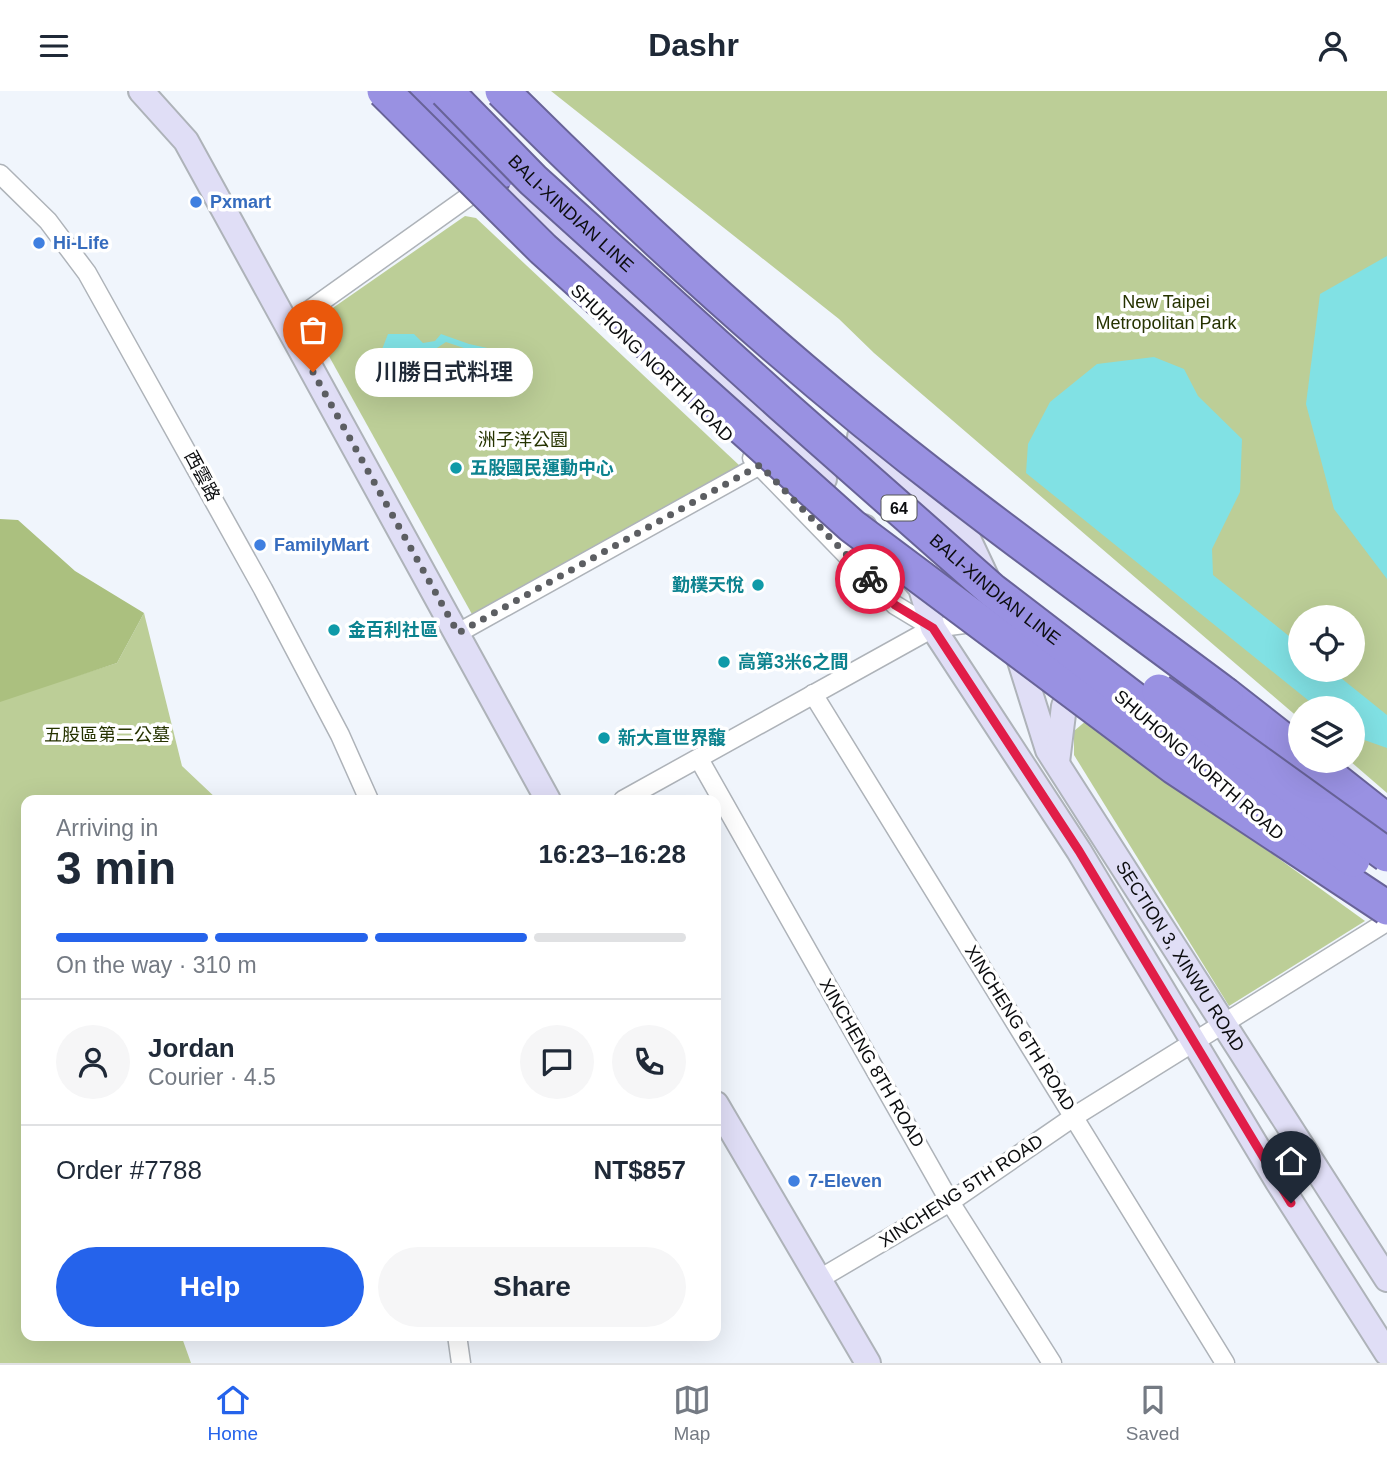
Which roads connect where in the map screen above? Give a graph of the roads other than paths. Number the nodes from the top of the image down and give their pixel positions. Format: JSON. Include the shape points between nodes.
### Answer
{"nodes":[{"id":1,"x":141,"y":91,"type":"edge"},
{"id":2,"x":375,"y":91,"type":"edge"},
{"id":3,"x":384,"y":91,"type":"edge"},
{"id":4,"x":417,"y":91,"type":"edge"},
{"id":5,"x":425,"y":91,"type":"edge"},
{"id":6,"x":446,"y":91,"type":"edge"},
{"id":7,"x":468,"y":91,"type":"edge"},
{"id":8,"x":489,"y":91,"type":"edge"},
{"id":9,"x":502,"y":91,"type":"edge"},
{"id":10,"x":519,"y":91,"type":"edge"},
{"id":11,"x":569,"y":168,"type":"junction"},
{"id":12,"x":502,"y":171,"type":"junction"},
{"id":13,"x":0,"y":174,"type":"edge"},
{"id":14,"x":475,"y":192,"type":"junction"},
{"id":15,"x":287,"y":326,"type":"junction"},
{"id":16,"x":760,"y":465,"type":"junction"},
{"id":17,"x":862,"y":516,"type":"junction"},
{"id":18,"x":874,"y":583,"type":"junction"},
{"id":19,"x":1006,"y":618,"type":"junction"},
{"id":20,"x":933,"y":628,"type":"junction"},
{"id":21,"x":458,"y":633,"type":"junction"},
{"id":22,"x":1108,"y":686,"type":"junction"},
{"id":23,"x":813,"y":694,"type":"junction"},
{"id":24,"x":1288,"y":744,"type":"edge"},
{"id":25,"x":699,"y":759,"type":"junction"},
{"id":26,"x":1057,"y":762,"type":"junction"},
{"id":27,"x":1326,"y":773,"type":"edge"},
{"id":28,"x":367,"y":795,"type":"edge"},
{"id":29,"x":545,"y":795,"type":"edge"},
{"id":30,"x":632,"y":795,"type":"edge"},
{"id":31,"x":719,"y":795,"type":"edge"},
{"id":32,"x":721,"y":798,"type":"edge"},
{"id":33,"x":1387,"y":821,"type":"edge"},
{"id":34,"x":1387,"y":855,"type":"edge"},
{"id":35,"x":1387,"y":884,"type":"edge"},
{"id":36,"x":1386,"y":919,"type":"edge"},
{"id":37,"x":1224,"y":1025,"type":"junction"},
{"id":38,"x":1194,"y":1042,"type":"junction"},
{"id":39,"x":721,"y":1112,"type":"edge"},
{"id":40,"x":1075,"y":1116,"type":"junction"},
{"id":41,"x":950,"y":1202,"type":"junction"},
{"id":42,"x":821,"y":1278,"type":"junction"},
{"id":43,"x":1387,"y":1279,"type":"edge"},
{"id":44,"x":458,"y":1341,"type":"edge"},
{"id":45,"x":1387,"y":1353,"type":"edge"},
{"id":46,"x":460,"y":1363,"type":"edge"},
{"id":47,"x":868,"y":1363,"type":"edge"},
{"id":48,"x":1052,"y":1363,"type":"edge"},
{"id":49,"x":1225,"y":1363,"type":"edge"}],
"edges":[{"from":1,"to":15,"type":"street","via":[[186,141]]},
{"from":2,"to":14,"type":"street","name":"SHUHONG NORTH ROAD"},
{"from":3,"to":36,"type":"highway","bridge":true,"via":[[543,249],[852,526]]},
{"from":4,"to":12,"type":"highway"},
{"from":5,"to":12,"type":"street","name":"SHUHONG NORTH ROAD"},
{"from":6,"to":35,"type":"highway","name":"BALI-XINDIAN LINE","number":"64","bridge":true,"via":[[543,189],[993,591],[1190,742]]},
{"from":7,"to":34,"type":"highway","name":"BALI-XINDIAN LINE","number":"64","bridge":true,"via":[[551,176],[933,514],[1123,665]]},
{"from":8,"to":11,"type":"street"},
{"from":9,"to":24,"type":"highway","bridge":true,"via":[[589,178],[768,340],[952,491]]},
{"from":10,"to":11,"type":"highway","via":[[536,109]]},
{"from":11,"to":19,"type":"street","via":[[965,532]]},
{"from":12,"to":17,"type":"street","name":"SHUHONG NORTH ROAD"},
{"from":13,"to":28,"type":"street","name":"西雲路","via":[[48,221],[87,273],[263,589]]},
{"from":14,"to":15,"type":"street"},
{"from":14,"to":16,"type":"street","name":"SHUHONG NORTH ROAD","via":[[677,391]]},
{"from":15,"to":21,"type":"street"},
{"from":16,"to":18,"type":"street","name":"SHUHONG NORTH ROAD"},
{"from":16,"to":21,"type":"street"},
{"from":17,"to":18,"type":"street"},
{"from":17,"to":20,"type":"street","name":"SHUHONG NORTH ROAD","via":[[921,588]]},
{"from":18,"to":20,"type":"street","name":"SHUHONG NORTH ROAD","via":[[895,605]]},
{"from":19,"to":20,"type":"street","name":"SHUHONG NORTH ROAD"},
{"from":19,"to":22,"type":"street","name":"SHUHONG NORTH ROAD","via":[[1044,624]]},
{"from":19,"to":26,"type":"street","name":"SECTION 3, XINWU ROAD","via":[[1048,750]]},
{"from":20,"to":23,"type":"street"},
{"from":20,"to":38,"type":"street","name":"SECTION 3, XINWU ROAD","via":[[1079,851]]},
{"from":21,"to":29,"type":"street"},
{"from":22,"to":26,"type":"street","via":[[1079,690],[1065,706]]},
{"from":22,"to":36,"type":"street","name":"SHUHONG NORTH ROAD"},
{"from":23,"to":25,"type":"street"},
{"from":23,"to":40,"type":"street","name":"XINCHENG 6TH ROAD"},
{"from":25,"to":30,"type":"street"},
{"from":25,"to":31,"type":"street","name":"XINCHENG 8TH ROAD"},
{"from":26,"to":37,"type":"street","name":"SECTION 3, XINWU ROAD"},
{"from":27,"to":33,"type":"highway"},
{"from":32,"to":41,"type":"street","name":"XINCHENG 8TH ROAD"},
{"from":36,"to":37,"type":"street","name":"XINCHENG 5TH ROAD"},
{"from":37,"to":38,"type":"street","name":"XINCHENG 5TH ROAD"},
{"from":37,"to":43,"type":"street","name":"SECTION 3, XINWU ROAD"},
{"from":38,"to":40,"type":"street","name":"XINCHENG 5TH ROAD"},
{"from":38,"to":45,"type":"street","name":"SECTION 3, XINWU ROAD"},
{"from":39,"to":42,"type":"street"},
{"from":40,"to":41,"type":"street","name":"XINCHENG 5TH ROAD"},
{"from":40,"to":49,"type":"street","name":"XINCHENG 6TH ROAD"},
{"from":41,"to":42,"type":"street","name":"XINCHENG 5TH ROAD"},
{"from":41,"to":48,"type":"street","name":"XINCHENG 8TH ROAD"},
{"from":42,"to":47,"type":"street"},
{"from":44,"to":46,"type":"street"}]}
